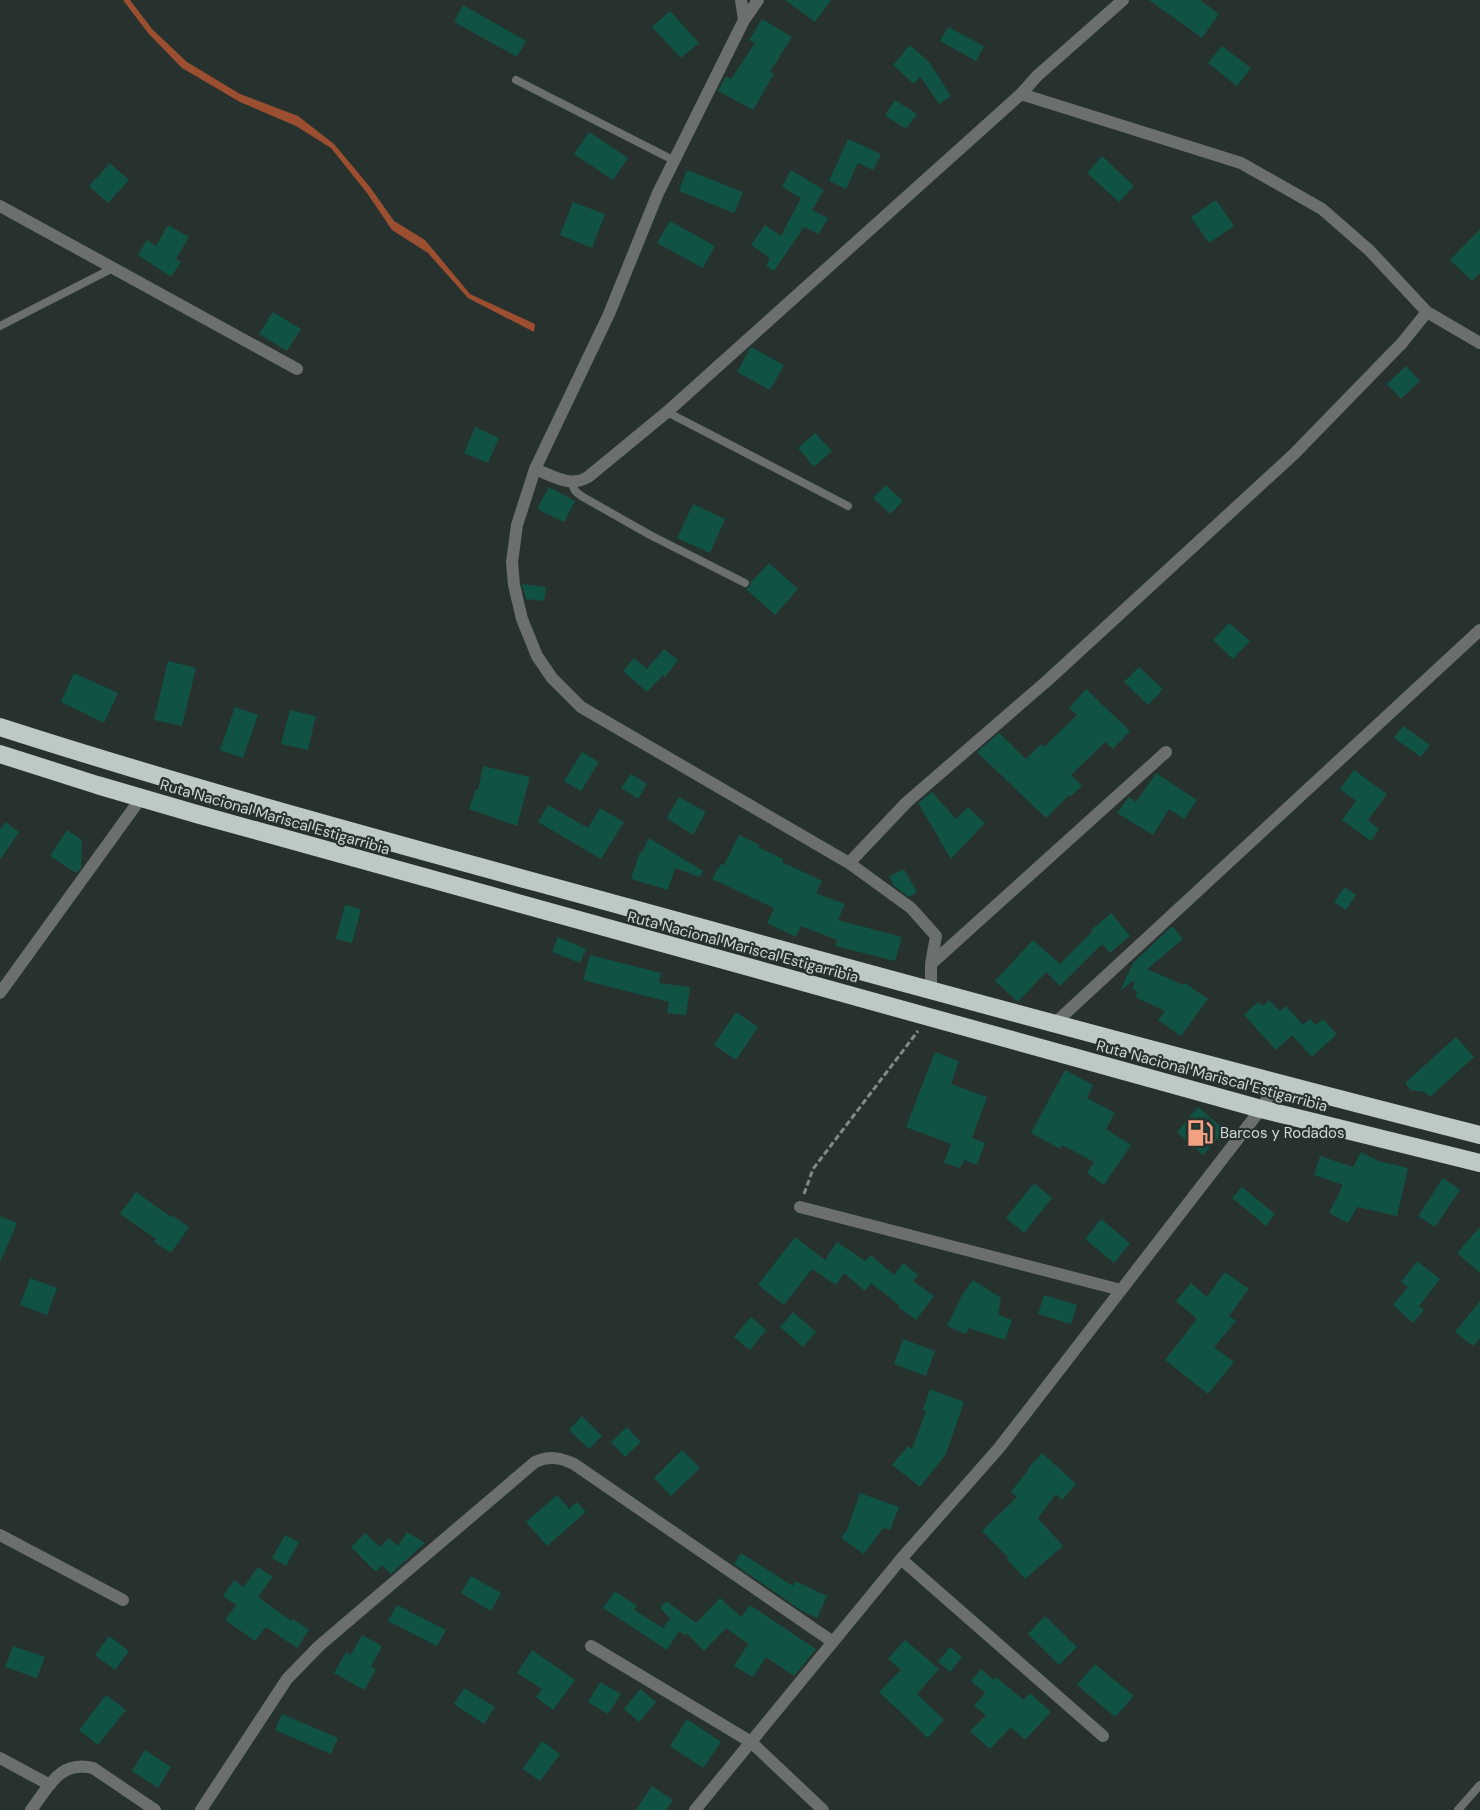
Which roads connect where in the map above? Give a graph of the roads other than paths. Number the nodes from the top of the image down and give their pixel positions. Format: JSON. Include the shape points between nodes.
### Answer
{"nodes":[{"id":1,"x":741,"y":0,"type":"edge"},
{"id":2,"x":758,"y":0,"type":"edge"},
{"id":3,"x":1124,"y":0,"type":"edge"},
{"id":4,"x":744,"y":20,"type":"junction"},
{"id":5,"x":516,"y":80,"type":"dead end"},
{"id":6,"x":1022,"y":94,"type":"junction"},
{"id":7,"x":675,"y":161,"type":"junction"},
{"id":8,"x":0,"y":206,"type":"edge"},
{"id":9,"x":113,"y":268,"type":"junction"},
{"id":10,"x":1427,"y":312,"type":"junction"},
{"id":11,"x":0,"y":326,"type":"edge"},
{"id":12,"x":1480,"y":343,"type":"edge"},
{"id":13,"x":297,"y":369,"type":"dead end"},
{"id":14,"x":667,"y":412,"type":"junction"},
{"id":15,"x":535,"y":468,"type":"junction"},
{"id":16,"x":573,"y":482,"type":"junction"},
{"id":17,"x":848,"y":506,"type":"dead end"},
{"id":18,"x":745,"y":583,"type":"dead end"},
{"id":19,"x":1480,"y":630,"type":"edge"},
{"id":20,"x":0,"y":728,"type":"edge"},
{"id":21,"x":1166,"y":752,"type":"dead end"},
{"id":22,"x":0,"y":754,"type":"edge"},
{"id":23,"x":141,"y":798,"type":"junction"},
{"id":24,"x":849,"y":864,"type":"junction"},
{"id":25,"x":931,"y":964,"type":"junction"},
{"id":26,"x":931,"y":991,"type":"junction"},
{"id":27,"x":0,"y":993,"type":"edge"},
{"id":28,"x":1055,"y":1023,"type":"junction"},
{"id":29,"x":1277,"y":1083,"type":"junction"},
{"id":30,"x":1261,"y":1109,"type":"junction"},
{"id":31,"x":1480,"y":1135,"type":"edge"},
{"id":32,"x":1480,"y":1162,"type":"edge"},
{"id":33,"x":800,"y":1207,"type":"road end"},
{"id":34,"x":1121,"y":1290,"type":"junction"},
{"id":35,"x":0,"y":1535,"type":"edge"},
{"id":36,"x":901,"y":1559,"type":"junction"},
{"id":37,"x":123,"y":1600,"type":"dead end"},
{"id":38,"x":833,"y":1642,"type":"junction"},
{"id":39,"x":591,"y":1646,"type":"dead end"},
{"id":40,"x":1103,"y":1737,"type":"dead end"},
{"id":41,"x":751,"y":1742,"type":"junction"},
{"id":42,"x":0,"y":1758,"type":"edge"},
{"id":43,"x":50,"y":1785,"type":"junction"},
{"id":44,"x":1480,"y":1785,"type":"edge"},
{"id":45,"x":31,"y":1810,"type":"edge"},
{"id":46,"x":155,"y":1810,"type":"edge"},
{"id":47,"x":201,"y":1810,"type":"edge"},
{"id":48,"x":695,"y":1810,"type":"edge"},
{"id":49,"x":823,"y":1810,"type":"edge"},
{"id":50,"x":1458,"y":1810,"type":"edge"}],
"edges":[{"from":1,"to":4,"type":"street"},
{"from":2,"to":4,"type":"street"},
{"from":3,"to":6,"type":"street","via":[[1037,76]]},
{"from":4,"to":7,"type":"street"},
{"from":5,"to":7,"type":"lane"},
{"from":6,"to":10,"type":"street","via":[[1241,163],[1322,209],[1369,250]]},
{"from":6,"to":14,"type":"street"},
{"from":7,"to":15,"type":"street","via":[[609,314]]},
{"from":8,"to":9,"type":"street"},
{"from":9,"to":11,"type":"lane"},
{"from":9,"to":13,"type":"street"},
{"from":10,"to":12,"type":"street"},
{"from":10,"to":24,"type":"street","via":[[1402,344],[1294,454],[1048,680],[907,802]]},
{"from":14,"to":16,"type":"street","via":[[588,477]]},
{"from":14,"to":17,"type":"lane"},
{"from":15,"to":16,"type":"street"},
{"from":15,"to":24,"type":"street","via":[[517,525],[512,562],[522,619],[537,656],[552,678],[581,707]]},
{"from":16,"to":18,"type":"lane","via":[[573,488],[583,497]]},
{"from":19,"to":28,"type":"street"},
{"from":20,"to":26,"type":"highway","name":"Ruta Nacional Mariscal Estigarribia","via":[[219,794]]},
{"from":21,"to":25,"type":"street"},
{"from":22,"to":23,"type":"highway","name":"Ruta Nacional Mariscal Estigarribia"},
{"from":23,"to":27,"type":"street"},
{"from":23,"to":30,"type":"highway","name":"Ruta Nacional Mariscal Estigarribia"},
{"from":24,"to":25,"type":"street","via":[[910,908],[936,936]]},
{"from":25,"to":26,"type":"street"},
{"from":26,"to":28,"type":"highway","name":"Ruta Nacional Mariscal Estigarribia"},
{"from":28,"to":29,"type":"highway","name":"Ruta Nacional Mariscal Estigarribia"},
{"from":29,"to":30,"type":"street"},
{"from":29,"to":31,"type":"highway","name":"Ruta Nacional Mariscal Estigarribia"},
{"from":30,"to":32,"type":"highway","name":"Ruta Nacional Mariscal Estigarribia"},
{"from":30,"to":34,"type":"street"},
{"from":33,"to":34,"type":"street"},
{"from":34,"to":36,"type":"street","via":[[999,1448]]},
{"from":35,"to":37,"type":"street"},
{"from":36,"to":38,"type":"street"},
{"from":36,"to":40,"type":"street"},
{"from":38,"to":41,"type":"street"},
{"from":38,"to":47,"type":"street","via":[[574,1464],[547,1457],[535,1462],[319,1646],[287,1679]]},
{"from":39,"to":41,"type":"street"},
{"from":41,"to":48,"type":"street"},
{"from":41,"to":49,"type":"street"},
{"from":42,"to":43,"type":"street"},
{"from":43,"to":45,"type":"street"},
{"from":43,"to":46,"type":"street","via":[[58,1774],[70,1768],[93,1768]]},
{"from":44,"to":50,"type":"lane"}]}
